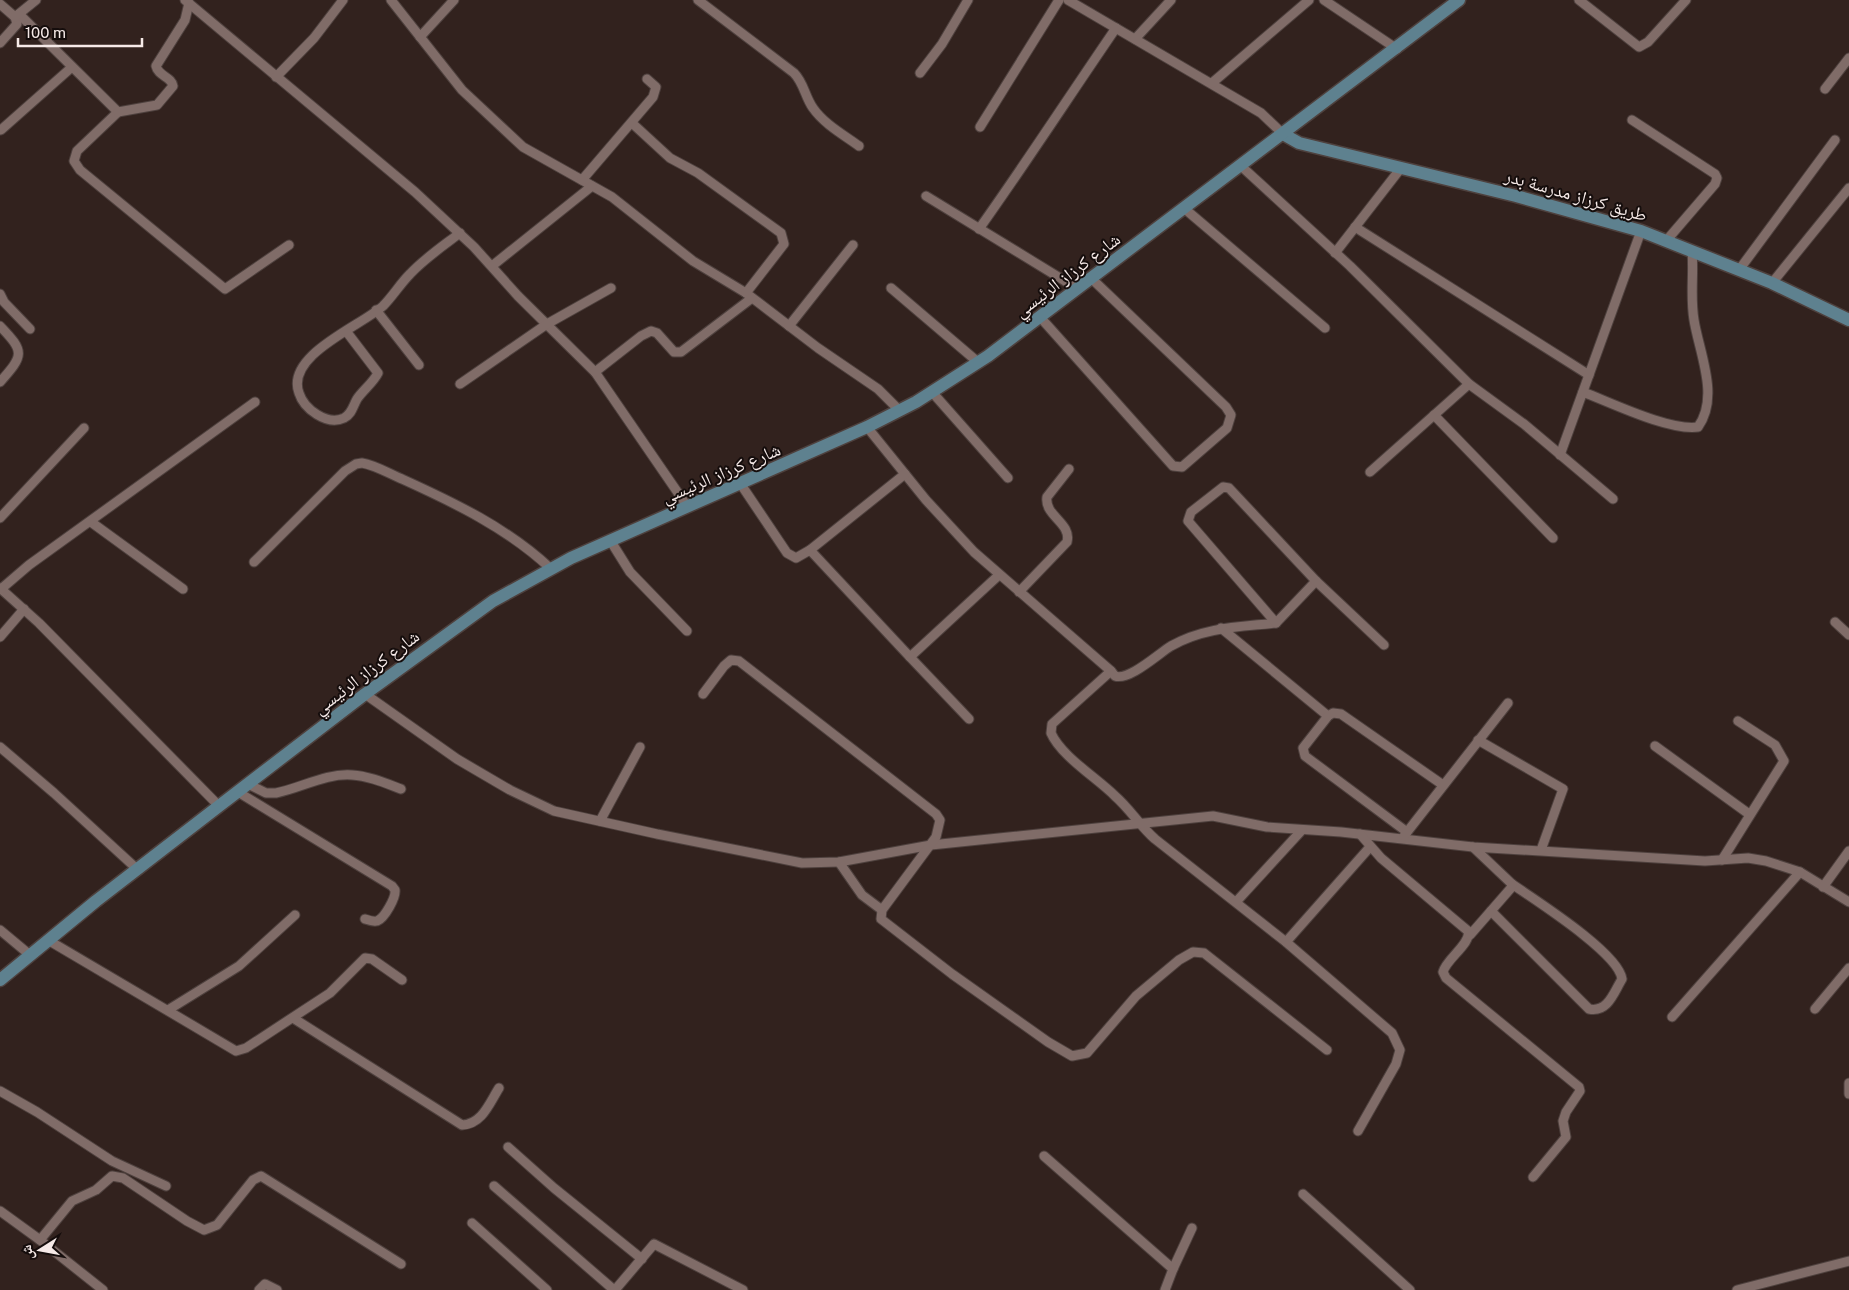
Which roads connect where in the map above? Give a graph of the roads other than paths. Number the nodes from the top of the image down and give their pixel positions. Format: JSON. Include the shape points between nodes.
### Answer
{"nodes":[{"id":1,"x":36,"y":0,"type":"edge"},
{"id":2,"x":344,"y":0,"type":"edge"},
{"id":3,"x":391,"y":0,"type":"edge"},
{"id":4,"x":454,"y":0,"type":"edge"},
{"id":5,"x":698,"y":0,"type":"edge"},
{"id":6,"x":968,"y":0,"type":"edge"},
{"id":7,"x":1059,"y":0,"type":"edge"},
{"id":8,"x":1068,"y":0,"type":"edge"},
{"id":9,"x":1171,"y":0,"type":"edge"},
{"id":10,"x":1309,"y":0,"type":"edge"},
{"id":11,"x":1324,"y":0,"type":"edge"},
{"id":12,"x":1459,"y":0,"type":"edge"},
{"id":13,"x":1579,"y":0,"type":"edge"},
{"id":14,"x":1686,"y":0,"type":"edge"},
{"id":15,"x":187,"y":2,"type":"edge"},
{"id":16,"x":0,"y":4,"type":"edge"},
{"id":17,"x":17,"y":15,"type":"junction"},
{"id":18,"x":1116,"y":28,"type":"junction"},
{"id":19,"x":420,"y":38,"type":"junction"},
{"id":20,"x":1135,"y":39,"type":"junction"},
{"id":21,"x":0,"y":43,"type":"edge"},
{"id":22,"x":1397,"y":49,"type":"junction"},
{"id":23,"x":1849,"y":58,"type":"edge"},
{"id":24,"x":72,"y":67,"type":"junction"},
{"id":25,"x":920,"y":73,"type":"dead end"},
{"id":26,"x":276,"y":77,"type":"junction"},
{"id":27,"x":647,"y":79,"type":"dead end"},
{"id":28,"x":1212,"y":84,"type":"junction"},
{"id":29,"x":1824,"y":89,"type":"dead end"},
{"id":30,"x":118,"y":112,"type":"junction"},
{"id":31,"x":1632,"y":120,"type":"dead end"},
{"id":32,"x":632,"y":124,"type":"junction"},
{"id":33,"x":980,"y":127,"type":"dead end"},
{"id":34,"x":1,"y":130,"type":"dead end"},
{"id":35,"x":1283,"y":134,"type":"junction"},
{"id":36,"x":1834,"y":140,"type":"dead end"},
{"id":37,"x":859,"y":146,"type":"dead end"},
{"id":38,"x":1241,"y":166,"type":"junction"},
{"id":39,"x":1401,"y":168,"type":"junction"},
{"id":40,"x":582,"y":180,"type":"junction"},
{"id":41,"x":592,"y":186,"type":"junction"},
{"id":42,"x":1849,"y":188,"type":"edge"},
{"id":43,"x":926,"y":196,"type":"dead end"},
{"id":44,"x":1185,"y":208,"type":"junction"},
{"id":45,"x":1355,"y":228,"type":"junction"},
{"id":46,"x":979,"y":229,"type":"junction"},
{"id":47,"x":1641,"y":230,"type":"junction"},
{"id":48,"x":460,"y":233,"type":"junction"},
{"id":49,"x":1666,"y":241,"type":"junction"},
{"id":50,"x":289,"y":245,"type":"dead end"},
{"id":51,"x":853,"y":245,"type":"dead end"},
{"id":52,"x":1692,"y":251,"type":"junction"},
{"id":53,"x":1335,"y":253,"type":"junction"},
{"id":54,"x":492,"y":266,"type":"junction"},
{"id":55,"x":1739,"y":270,"type":"junction"},
{"id":56,"x":1092,"y":279,"type":"junction"},
{"id":57,"x":1772,"y":283,"type":"junction"},
{"id":58,"x":611,"y":288,"type":"dead end"},
{"id":59,"x":891,"y":288,"type":"dead end"},
{"id":60,"x":1078,"y":289,"type":"junction"},
{"id":61,"x":0,"y":294,"type":"edge"},
{"id":62,"x":749,"y":295,"type":"junction"},
{"id":63,"x":376,"y":310,"type":"junction"},
{"id":64,"x":1040,"y":317,"type":"junction"},
{"id":65,"x":1849,"y":320,"type":"edge"},
{"id":66,"x":547,"y":324,"type":"junction"},
{"id":67,"x":0,"y":326,"type":"edge"},
{"id":68,"x":788,"y":326,"type":"junction"},
{"id":69,"x":30,"y":328,"type":"dead end"},
{"id":70,"x":1325,"y":328,"type":"dead end"},
{"id":71,"x":346,"y":331,"type":"junction"},
{"id":72,"x":979,"y":362,"type":"junction"},
{"id":73,"x":419,"y":364,"type":"dead end"},
{"id":74,"x":595,"y":372,"type":"junction"},
{"id":75,"x":1589,"y":375,"type":"junction"},
{"id":76,"x":0,"y":382,"type":"edge"},
{"id":77,"x":460,"y":384,"type":"dead end"},
{"id":78,"x":1469,"y":384,"type":"junction"},
{"id":79,"x":932,"y":392,"type":"junction"},
{"id":80,"x":1583,"y":392,"type":"junction"},
{"id":81,"x":256,"y":402,"type":"dead end"},
{"id":82,"x":900,"y":411,"type":"junction"},
{"id":83,"x":1434,"y":415,"type":"junction"},
{"id":84,"x":84,"y":428,"type":"dead end"},
{"id":85,"x":867,"y":428,"type":"junction"},
{"id":86,"x":1560,"y":455,"type":"junction"},
{"id":87,"x":1069,"y":469,"type":"dead end"},
{"id":88,"x":1370,"y":472,"type":"dead end"},
{"id":89,"x":905,"y":474,"type":"junction"},
{"id":90,"x":1008,"y":478,"type":"dead end"},
{"id":91,"x":740,"y":483,"type":"junction"},
{"id":92,"x":1613,"y":499,"type":"dead end"},
{"id":93,"x":687,"y":506,"type":"junction"},
{"id":94,"x":0,"y":518,"type":"edge"},
{"id":95,"x":91,"y":522,"type":"junction"},
{"id":96,"x":1553,"y":538,"type":"dead end"},
{"id":97,"x":610,"y":540,"type":"junction"},
{"id":98,"x":810,"y":550,"type":"junction"},
{"id":99,"x":254,"y":562,"type":"dead end"},
{"id":100,"x":550,"y":568,"type":"junction"},
{"id":101,"x":999,"y":575,"type":"junction"},
{"id":102,"x":1316,"y":582,"type":"junction"},
{"id":103,"x":1,"y":588,"type":"edge"},
{"id":104,"x":183,"y":589,"type":"dead end"},
{"id":105,"x":1019,"y":592,"type":"junction"},
{"id":106,"x":24,"y":609,"type":"junction"},
{"id":107,"x":1835,"y":622,"type":"dead end"},
{"id":108,"x":1276,"y":623,"type":"junction"},
{"id":109,"x":1221,"y":628,"type":"junction"},
{"id":110,"x":687,"y":631,"type":"dead end"},
{"id":111,"x":1849,"y":635,"type":"edge"},
{"id":112,"x":0,"y":637,"type":"edge"},
{"id":113,"x":1384,"y":645,"type":"dead end"},
{"id":114,"x":910,"y":657,"type":"junction"},
{"id":115,"x":1110,"y":671,"type":"junction"},
{"id":116,"x":365,"y":694,"type":"junction"},
{"id":117,"x":702,"y":694,"type":"dead end"},
{"id":118,"x":1508,"y":703,"type":"dead end"},
{"id":119,"x":1328,"y":716,"type":"junction"},
{"id":120,"x":969,"y":720,"type":"dead end"},
{"id":121,"x":1738,"y":721,"type":"dead end"},
{"id":122,"x":1478,"y":740,"type":"junction"},
{"id":123,"x":1654,"y":746,"type":"dead end"},
{"id":124,"x":0,"y":747,"type":"edge"},
{"id":125,"x":640,"y":747,"type":"dead end"},
{"id":126,"x":248,"y":784,"type":"junction"},
{"id":127,"x":1444,"y":786,"type":"junction"},
{"id":128,"x":401,"y":789,"type":"dead end"},
{"id":129,"x":238,"y":792,"type":"junction"},
{"id":130,"x":219,"y":806,"type":"junction"},
{"id":131,"x":1749,"y":814,"type":"junction"},
{"id":132,"x":600,"y":821,"type":"junction"},
{"id":133,"x":1138,"y":822,"type":"junction"},
{"id":134,"x":1302,"y":830,"type":"junction"},
{"id":135,"x":1407,"y":832,"type":"junction"},
{"id":136,"x":1360,"y":834,"type":"junction"},
{"id":137,"x":1401,"y":840,"type":"junction"},
{"id":138,"x":930,"y":845,"type":"junction"},
{"id":139,"x":1370,"y":847,"type":"junction"},
{"id":140,"x":1474,"y":847,"type":"junction"},
{"id":141,"x":1541,"y":850,"type":"junction"},
{"id":142,"x":1849,"y":851,"type":"edge"},
{"id":143,"x":1722,"y":860,"type":"junction"},
{"id":144,"x":839,"y":862,"type":"junction"},
{"id":145,"x":137,"y":869,"type":"junction"},
{"id":146,"x":1800,"y":872,"type":"junction"},
{"id":147,"x":1512,"y":884,"type":"junction"},
{"id":148,"x":1823,"y":887,"type":"junction"},
{"id":149,"x":1236,"y":902,"type":"junction"},
{"id":150,"x":1849,"y":902,"type":"edge"},
{"id":151,"x":882,"y":910,"type":"junction"},
{"id":152,"x":1491,"y":911,"type":"junction"},
{"id":153,"x":295,"y":915,"type":"dead end"},
{"id":154,"x":364,"y":919,"type":"dead end"},
{"id":155,"x":0,"y":930,"type":"edge"},
{"id":156,"x":1470,"y":935,"type":"junction"},
{"id":157,"x":48,"y":940,"type":"junction"},
{"id":158,"x":1286,"y":942,"type":"junction"},
{"id":159,"x":30,"y":955,"type":"junction"},
{"id":160,"x":1849,"y":968,"type":"edge"},
{"id":161,"x":0,"y":980,"type":"edge"},
{"id":162,"x":402,"y":980,"type":"dead end"},
{"id":163,"x":1815,"y":1009,"type":"dead end"},
{"id":164,"x":168,"y":1010,"type":"junction"},
{"id":165,"x":1672,"y":1017,"type":"dead end"},
{"id":166,"x":293,"y":1018,"type":"junction"},
{"id":167,"x":1327,"y":1050,"type":"dead end"},
{"id":168,"x":1849,"y":1083,"type":"edge"},
{"id":169,"x":499,"y":1088,"type":"dead end"},
{"id":170,"x":0,"y":1091,"type":"edge"},
{"id":171,"x":1849,"y":1094,"type":"edge"},
{"id":172,"x":1358,"y":1131,"type":"dead end"},
{"id":173,"x":508,"y":1146,"type":"dead end"},
{"id":174,"x":1044,"y":1156,"type":"dead end"},
{"id":175,"x":1533,"y":1177,"type":"dead end"},
{"id":176,"x":166,"y":1186,"type":"dead end"},
{"id":177,"x":494,"y":1186,"type":"dead end"},
{"id":178,"x":1303,"y":1194,"type":"dead end"},
{"id":179,"x":3,"y":1213,"type":"edge"},
{"id":180,"x":472,"y":1223,"type":"dead end"},
{"id":181,"x":0,"y":1224,"type":"edge"},
{"id":182,"x":1192,"y":1228,"type":"dead end"},
{"id":183,"x":40,"y":1240,"type":"junction"},
{"id":184,"x":642,"y":1259,"type":"junction"},
{"id":185,"x":1849,"y":1261,"type":"edge"},
{"id":186,"x":401,"y":1264,"type":"dead end"},
{"id":187,"x":1173,"y":1269,"type":"junction"},
{"id":188,"x":726,"y":1282,"type":"junction"},
{"id":189,"x":103,"y":1290,"type":"edge"},
{"id":190,"x":259,"y":1290,"type":"edge"},
{"id":191,"x":277,"y":1290,"type":"edge"},
{"id":192,"x":547,"y":1290,"type":"edge"},
{"id":193,"x":614,"y":1290,"type":"edge"},
{"id":194,"x":718,"y":1290,"type":"edge"},
{"id":195,"x":743,"y":1290,"type":"edge"},
{"id":196,"x":1165,"y":1290,"type":"edge"},
{"id":197,"x":1410,"y":1290,"type":"edge"},
{"id":198,"x":1737,"y":1290,"type":"edge"}],
"edges":[{"from":1,"to":17,"type":"street"},
{"from":2,"to":26,"type":"street","via":[[314,38]]},
{"from":3,"to":19,"type":"street"},
{"from":4,"to":19,"type":"street"},
{"from":5,"to":37,"type":"street","via":[[794,73],[818,115]]},
{"from":6,"to":25,"type":"street"},
{"from":7,"to":33,"type":"street"},
{"from":8,"to":18,"type":"street"},
{"from":9,"to":20,"type":"street"},
{"from":10,"to":28,"type":"street"},
{"from":11,"to":22,"type":"street"},
{"from":12,"to":22,"type":"street","name":"شارع كرزاز الرئيسي"},
{"from":13,"to":14,"type":"street","via":[[1639,47],[1643,47]]},
{"from":15,"to":26,"type":"street"},
{"from":15,"to":30,"type":"street","via":[[185,20],[156,66],[173,86],[157,105]]},
{"from":16,"to":17,"type":"street"},
{"from":17,"to":21,"type":"street","via":[[16,26]]},
{"from":17,"to":24,"type":"street"},
{"from":18,"to":20,"type":"street"},
{"from":18,"to":46,"type":"street"},
{"from":19,"to":40,"type":"street","via":[[462,90],[523,147]]},
{"from":20,"to":28,"type":"street"},
{"from":22,"to":35,"type":"street","name":"شارع كرزاز الرئيسي"},
{"from":23,"to":29,"type":"street"},
{"from":24,"to":30,"type":"street"},
{"from":24,"to":34,"type":"street"},
{"from":26,"to":48,"type":"street"},
{"from":27,"to":32,"type":"street","via":[[656,92]]},
{"from":28,"to":35,"type":"street","via":[[1261,113]]},
{"from":30,"to":50,"type":"street","via":[[77,151],[74,156],[76,166],[221,287],[230,287]]},
{"from":31,"to":49,"type":"street","via":[[1717,178]]},
{"from":32,"to":40,"type":"street"},
{"from":32,"to":62,"type":"street","via":[[670,158],[698,173],[781,233],[784,244]]},
{"from":35,"to":38,"type":"street","name":"شارع كرزاز الرئيسي"},
{"from":35,"to":39,"type":"street","name":"طريق كرزاز مدرسة بدر","via":[[1299,143]]},
{"from":36,"to":55,"type":"street"},
{"from":38,"to":44,"type":"street","name":"شارع كرزاز الرئيسي"},
{"from":38,"to":53,"type":"street"},
{"from":39,"to":45,"type":"street"},
{"from":39,"to":47,"type":"street","name":"طريق كرزاز مدرسة بدر"},
{"from":40,"to":41,"type":"street"},
{"from":41,"to":54,"type":"street"},
{"from":41,"to":62,"type":"street","via":[[612,196],[693,261]]},
{"from":42,"to":57,"type":"street"},
{"from":43,"to":46,"type":"street"},
{"from":44,"to":56,"type":"street","name":"شارع كرزاز الرئيسي"},
{"from":44,"to":70,"type":"street"},
{"from":45,"to":53,"type":"street"},
{"from":45,"to":75,"type":"street"},
{"from":46,"to":60,"type":"street"},
{"from":47,"to":49,"type":"street","name":"طريق كرزاز مدرسة بدر"},
{"from":47,"to":75,"type":"street"},
{"from":48,"to":54,"type":"street"},
{"from":48,"to":63,"type":"street","via":[[419,265]]},
{"from":49,"to":52,"type":"street","name":"طريق كرزاز مدرسة بدر"},
{"from":51,"to":68,"type":"street"},
{"from":52,"to":55,"type":"street","name":"طريق كرزاز مدرسة بدر"},
{"from":52,"to":80,"type":"street","via":[[1694,320],[1707,394],[1704,419],[1698,427],[1686,429],[1669,424]]},
{"from":53,"to":78,"type":"street"},
{"from":54,"to":66,"type":"street"},
{"from":55,"to":57,"type":"street","name":"طريق كرزاز مدرسة بدر"},
{"from":56,"to":60,"type":"street","name":"شارع كرزاز الرئيسي"},
{"from":56,"to":64,"type":"street","via":[[1232,415],[1227,428],[1182,467],[1173,466]]},
{"from":57,"to":65,"type":"street","name":"طريق كرزاز مدرسة بدر"},
{"from":58,"to":66,"type":"street"},
{"from":59,"to":72,"type":"street"},
{"from":60,"to":64,"type":"street","name":"شارع كرزاز الرئيسي"},
{"from":61,"to":69,"type":"street"},
{"from":62,"to":68,"type":"street"},
{"from":62,"to":74,"type":"street","via":[[681,352],[674,352],[651,331]]},
{"from":63,"to":71,"type":"street"},
{"from":63,"to":73,"type":"street"},
{"from":64,"to":72,"type":"street","name":"شارع كرزاز الرئيسي"},
{"from":66,"to":74,"type":"street"},
{"from":66,"to":77,"type":"street"},
{"from":67,"to":76,"type":"street","via":[[17,343],[20,352],[18,361]]},
{"from":68,"to":82,"type":"street","via":[[878,390]]},
{"from":71,"to":71,"type":"street","via":[[378,373],[356,400],[350,414],[339,420],[315,413],[301,399],[297,378],[307,360]]},
{"from":72,"to":79,"type":"street","name":"شارع كرزاز الرئيسي"},
{"from":74,"to":93,"type":"street"},
{"from":75,"to":80,"type":"street"},
{"from":78,"to":83,"type":"street"},
{"from":78,"to":86,"type":"street"},
{"from":79,"to":82,"type":"street","name":"شارع كرزاز الرئيسي"},
{"from":79,"to":90,"type":"street"},
{"from":80,"to":86,"type":"street"},
{"from":81,"to":95,"type":"street"},
{"from":82,"to":85,"type":"street","name":"شارع كرزاز الرئيسي"},
{"from":83,"to":88,"type":"street"},
{"from":83,"to":96,"type":"street"},
{"from":84,"to":94,"type":"street"},
{"from":85,"to":89,"type":"street"},
{"from":85,"to":91,"type":"street","name":"شارع كرزاز الرئيسي"},
{"from":86,"to":92,"type":"street"},
{"from":87,"to":105,"type":"street","via":[[1046,502],[1066,529],[1067,542]]},
{"from":89,"to":98,"type":"street"},
{"from":89,"to":101,"type":"street","via":[[974,552]]},
{"from":91,"to":93,"type":"street","name":"شارع كرزاز الرئيسي"},
{"from":91,"to":98,"type":"street","via":[[787,554],[800,557]]},
{"from":93,"to":97,"type":"street","name":"شارع كرزاز الرئيسي"},
{"from":95,"to":103,"type":"street"},
{"from":95,"to":104,"type":"street"},
{"from":97,"to":100,"type":"street","name":"شارع كرزاز الرئيسي"},
{"from":97,"to":110,"type":"street","via":[[630,572]]},
{"from":98,"to":114,"type":"street"},
{"from":99,"to":100,"type":"street","via":[[345,472],[362,463],[494,525]]},
{"from":100,"to":116,"type":"street","name":"شارع كرزاز الرئيسي","via":[[470,616]]},
{"from":101,"to":105,"type":"street"},
{"from":101,"to":114,"type":"street"},
{"from":102,"to":108,"type":"street"},
{"from":102,"to":108,"type":"street","via":[[1227,487],[1191,512],[1188,521]]},
{"from":102,"to":113,"type":"street"},
{"from":103,"to":106,"type":"street"},
{"from":105,"to":115,"type":"street"},
{"from":106,"to":112,"type":"street"},
{"from":106,"to":130,"type":"street"},
{"from":107,"to":111,"type":"street"},
{"from":108,"to":109,"type":"street"},
{"from":109,"to":115,"type":"street","via":[[1173,645],[1126,677],[1115,676]]},
{"from":109,"to":119,"type":"street"},
{"from":114,"to":120,"type":"street"},
{"from":115,"to":133,"type":"street","via":[[1052,724],[1051,732],[1057,743],[1115,796]]},
{"from":116,"to":126,"type":"street","name":"شارع كرزاز الرئيسي"},
{"from":116,"to":132,"type":"street","via":[[432,743],[510,790],[554,811]]},
{"from":117,"to":138,"type":"street","via":[[731,660],[744,664],[936,814],[940,820],[939,830]]},
{"from":118,"to":122,"type":"street"},
{"from":119,"to":127,"type":"street","via":[[1341,714]]},
{"from":119,"to":135,"type":"street","via":[[1303,748],[1303,755]]},
{"from":121,"to":131,"type":"street","via":[[1775,745],[1784,760]]},
{"from":122,"to":127,"type":"street"},
{"from":122,"to":141,"type":"street","via":[[1563,789]]},
{"from":123,"to":131,"type":"street"},
{"from":124,"to":145,"type":"street"},
{"from":125,"to":132,"type":"street"},
{"from":126,"to":128,"type":"street","via":[[266,793],[276,793],[351,775],[368,777]]},
{"from":126,"to":129,"type":"street","name":"شارع كرزاز الرئيسي"},
{"from":127,"to":135,"type":"street"},
{"from":129,"to":130,"type":"street","name":"شارع كرزاز الرئيسي"},
{"from":129,"to":154,"type":"street","via":[[392,886],[395,896],[380,919]]},
{"from":130,"to":145,"type":"street","name":"شارع كرزاز الرئيسي"},
{"from":131,"to":143,"type":"street"},
{"from":132,"to":144,"type":"street","via":[[802,863]]},
{"from":133,"to":134,"type":"street","via":[[1213,816]]},
{"from":133,"to":138,"type":"street"},
{"from":133,"to":149,"type":"street"},
{"from":134,"to":136,"type":"street"},
{"from":134,"to":149,"type":"street"},
{"from":135,"to":137,"type":"street"},
{"from":136,"to":137,"type":"street"},
{"from":136,"to":139,"type":"street"},
{"from":137,"to":140,"type":"street"},
{"from":138,"to":144,"type":"street"},
{"from":138,"to":151,"type":"street"},
{"from":139,"to":156,"type":"street"},
{"from":139,"to":158,"type":"street"},
{"from":140,"to":141,"type":"street"},
{"from":140,"to":147,"type":"street"},
{"from":141,"to":143,"type":"street"},
{"from":142,"to":148,"type":"street"},
{"from":143,"to":146,"type":"street","via":[[1757,860]]},
{"from":144,"to":151,"type":"street","via":[[862,895]]},
{"from":145,"to":157,"type":"street","name":"شارع كرزاز الرئيسي"},
{"from":146,"to":148,"type":"street"},
{"from":146,"to":165,"type":"street"},
{"from":147,"to":152,"type":"street"},
{"from":147,"to":152,"type":"street","via":[[1590,940],[1620,968],[1622,978],[1603,1008],[1589,1009]]},
{"from":148,"to":150,"type":"street"},
{"from":149,"to":158,"type":"street"},
{"from":151,"to":167,"type":"street","via":[[883,921],[1048,1042],[1072,1056],[1087,1053],[1136,996],[1193,952],[1204,953]]},
{"from":152,"to":156,"type":"street"},
{"from":153,"to":164,"type":"street","via":[[239,966]]},
{"from":155,"to":159,"type":"street"},
{"from":156,"to":175,"type":"street","via":[[1444,967],[1446,978],[1579,1087],[1580,1091],[1563,1121],[1566,1137]]},
{"from":157,"to":159,"type":"street","name":"شارع كرزاز الرئيسي"},
{"from":157,"to":164,"type":"street"},
{"from":158,"to":172,"type":"street","via":[[1392,1033],[1399,1044],[1396,1064]]},
{"from":159,"to":161,"type":"street","name":"شارع كرزاز الرئيسي"},
{"from":160,"to":163,"type":"street"},
{"from":162,"to":166,"type":"street","via":[[372,959],[365,958],[330,993]]},
{"from":164,"to":166,"type":"street","via":[[236,1051]]},
{"from":166,"to":169,"type":"street","via":[[462,1125],[481,1117]]},
{"from":168,"to":171,"type":"street"},
{"from":170,"to":176,"type":"street","via":[[112,1161]]},
{"from":173,"to":184,"type":"street"},
{"from":174,"to":187,"type":"street"},
{"from":177,"to":193,"type":"street"},
{"from":178,"to":197,"type":"street"},
{"from":179,"to":181,"type":"street"},
{"from":179,"to":183,"type":"street"},
{"from":180,"to":192,"type":"street"},
{"from":182,"to":187,"type":"street"},
{"from":183,"to":186,"type":"street","via":[[72,1201],[96,1190],[112,1176],[123,1178],[204,1230],[217,1225],[253,1180],[261,1176]]},
{"from":183,"to":189,"type":"street"},
{"from":184,"to":188,"type":"street","via":[[654,1244]]},
{"from":184,"to":193,"type":"street"},
{"from":185,"to":198,"type":"street"},
{"from":187,"to":196,"type":"street"},
{"from":188,"to":194,"type":"street"},
{"from":188,"to":195,"type":"street"},
{"from":190,"to":191,"type":"street","via":[[265,1284]]}]}
